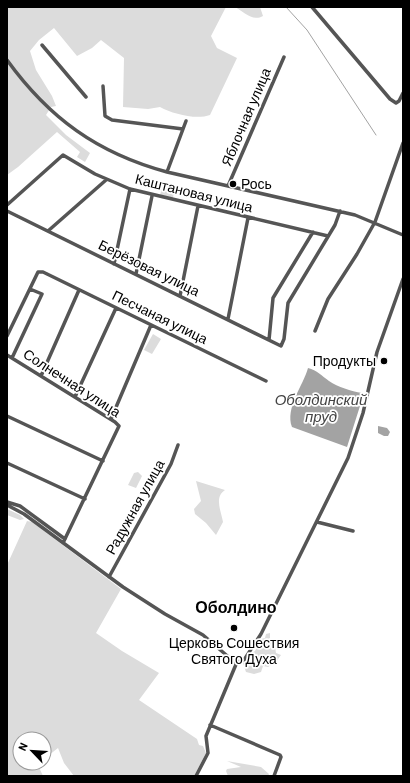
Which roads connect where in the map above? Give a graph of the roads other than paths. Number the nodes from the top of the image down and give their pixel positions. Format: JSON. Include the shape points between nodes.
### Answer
{"nodes":[{"id":1,"x":312,"y":7,"type":"edge"},
{"id":2,"x":42,"y":45,"type":"dead end"},
{"id":3,"x":284,"y":57,"type":"dead end"},
{"id":4,"x":7,"y":60,"type":"edge"},
{"id":5,"x":103,"y":86,"type":"dead end"},
{"id":6,"x":403,"y":93,"type":"edge"},
{"id":7,"x":86,"y":97,"type":"dead end"},
{"id":8,"x":186,"y":121,"type":"dead end"},
{"id":9,"x":182,"y":129,"type":"junction"},
{"id":10,"x":403,"y":143,"type":"edge"},
{"id":11,"x":167,"y":172,"type":"junction"},
{"id":12,"x":106,"y":180,"type":"junction"},
{"id":13,"x":228,"y":186,"type":"junction"},
{"id":14,"x":130,"y":190,"type":"junction"},
{"id":15,"x":152,"y":196,"type":"junction"},
{"id":16,"x":7,"y":205,"type":"edge"},
{"id":17,"x":198,"y":206,"type":"junction"},
{"id":18,"x":7,"y":211,"type":"edge"},
{"id":19,"x":340,"y":211,"type":"junction"},
{"id":20,"x":248,"y":218,"type":"junction"},
{"id":21,"x":375,"y":222,"type":"junction"},
{"id":22,"x":48,"y":231,"type":"junction"},
{"id":23,"x":313,"y":232,"type":"junction"},
{"id":24,"x":403,"y":234,"type":"edge"},
{"id":25,"x":328,"y":236,"type":"junction"},
{"id":26,"x":114,"y":264,"type":"junction"},
{"id":27,"x":136,"y":274,"type":"junction"},
{"id":28,"x":403,"y":281,"type":"edge"},
{"id":29,"x":30,"y":288,"type":"junction"},
{"id":30,"x":79,"y":290,"type":"junction"},
{"id":31,"x":180,"y":296,"type":"junction"},
{"id":32,"x":116,"y":308,"type":"junction"},
{"id":33,"x":228,"y":320,"type":"junction"},
{"id":34,"x":151,"y":325,"type":"junction"},
{"id":35,"x":315,"y":331,"type":"dead end"},
{"id":36,"x":7,"y":336,"type":"edge"},
{"id":37,"x":269,"y":340,"type":"junction"},
{"id":38,"x":7,"y":355,"type":"edge"},
{"id":39,"x":12,"y":358,"type":"junction"},
{"id":40,"x":41,"y":376,"type":"junction"},
{"id":41,"x":266,"y":381,"type":"dead end"},
{"id":42,"x":75,"y":397,"type":"junction"},
{"id":43,"x":7,"y":416,"type":"edge"},
{"id":44,"x":111,"y":419,"type":"junction"},
{"id":45,"x":178,"y":445,"type":"dead end"},
{"id":46,"x":103,"y":461,"type":"junction"},
{"id":47,"x":7,"y":463,"type":"edge"},
{"id":48,"x":85,"y":499,"type":"junction"},
{"id":49,"x":7,"y":504,"type":"edge"},
{"id":50,"x":317,"y":522,"type":"junction"},
{"id":51,"x":353,"y":532,"type":"dead end"},
{"id":52,"x":65,"y":539,"type":"junction"},
{"id":53,"x":63,"y":543,"type":"junction"},
{"id":54,"x":109,"y":577,"type":"junction"},
{"id":55,"x":237,"y":662,"type":"junction"},
{"id":56,"x":210,"y":726,"type":"junction"},
{"id":57,"x":196,"y":776,"type":"edge"},
{"id":58,"x":274,"y":776,"type":"edge"}],
"edges":[{"from":1,"to":6,"type":"street","via":[[390,99],[396,103]]},
{"from":2,"to":7,"type":"street"},
{"from":3,"to":13,"type":"street","name":"Яблочная улица"},
{"from":4,"to":11,"type":"street","via":[[46,107],[84,136],[105,150],[131,162]]},
{"from":5,"to":9,"type":"street","via":[[105,116],[112,120]]},
{"from":8,"to":9,"type":"street"},
{"from":9,"to":11,"type":"street"},
{"from":10,"to":21,"type":"street"},
{"from":11,"to":13,"type":"street"},
{"from":12,"to":14,"type":"street","name":"Каштановая улица"},
{"from":12,"to":16,"type":"street","name":"Каштановая улица","via":[[65,156],[61,157]]},
{"from":12,"to":22,"type":"street"},
{"from":13,"to":19,"type":"street"},
{"from":14,"to":15,"type":"street","name":"Каштановая улица"},
{"from":14,"to":26,"type":"street"},
{"from":15,"to":17,"type":"street","name":"Каштановая улица"},
{"from":15,"to":27,"type":"street"},
{"from":17,"to":20,"type":"street","name":"Каштановая улица"},
{"from":17,"to":31,"type":"street"},
{"from":18,"to":22,"type":"street","name":"Берёзовая улица"},
{"from":19,"to":21,"type":"street"},
{"from":19,"to":25,"type":"street","via":[[336,224]]},
{"from":20,"to":23,"type":"street","name":"Каштановая улица"},
{"from":20,"to":33,"type":"street"},
{"from":21,"to":24,"type":"street"},
{"from":21,"to":35,"type":"street","via":[[328,299]]},
{"from":22,"to":26,"type":"street","name":"Берёзовая улица"},
{"from":23,"to":25,"type":"street","name":"Каштановая улица"},
{"from":23,"to":37,"type":"street","via":[[274,298]]},
{"from":25,"to":37,"type":"street","name":"Берёзовая улица","via":[[287,304],[281,346]]},
{"from":26,"to":27,"type":"street","name":"Берёзовая улица"},
{"from":27,"to":31,"type":"street","name":"Берёзовая улица"},
{"from":28,"to":50,"type":"street","via":[[377,352],[363,413],[348,458]]},
{"from":29,"to":30,"type":"street","name":"Песчаная улица","via":[[38,272],[43,272]]},
{"from":29,"to":36,"type":"street"},
{"from":29,"to":39,"type":"street","via":[[42,294]]},
{"from":30,"to":32,"type":"street","name":"Песчаная улица"},
{"from":30,"to":40,"type":"street"},
{"from":31,"to":33,"type":"street","name":"Берёзовая улица"},
{"from":32,"to":34,"type":"street","name":"Песчаная улица"},
{"from":32,"to":42,"type":"street"},
{"from":33,"to":37,"type":"street","name":"Берёзовая улица"},
{"from":34,"to":41,"type":"street","name":"Песчаная улица"},
{"from":34,"to":44,"type":"street"},
{"from":38,"to":39,"type":"street","name":"Солнечная улица"},
{"from":39,"to":40,"type":"street","name":"Солнечная улица"},
{"from":40,"to":42,"type":"street","name":"Солнечная улица"},
{"from":42,"to":44,"type":"street","name":"Солнечная улица"},
{"from":43,"to":46,"type":"street"},
{"from":44,"to":46,"type":"street","name":"Солнечная улица","via":[[119,426]]},
{"from":45,"to":54,"type":"street","name":"Радужная улица","via":[[171,464]]},
{"from":46,"to":48,"type":"street"},
{"from":47,"to":48,"type":"street"},
{"from":48,"to":52,"type":"street"},
{"from":49,"to":52,"type":"street","via":[[20,506]]},
{"from":49,"to":53,"type":"street"},
{"from":50,"to":51,"type":"street"},
{"from":50,"to":55,"type":"street","via":[[261,634],[244,660]]},
{"from":52,"to":53,"type":"street"},
{"from":53,"to":54,"type":"street"},
{"from":54,"to":55,"type":"street","via":[[165,614],[204,635]]},
{"from":55,"to":56,"type":"street"},
{"from":56,"to":57,"type":"street","via":[[205,739],[208,752]]},
{"from":56,"to":58,"type":"street","via":[[280,755]]}]}
